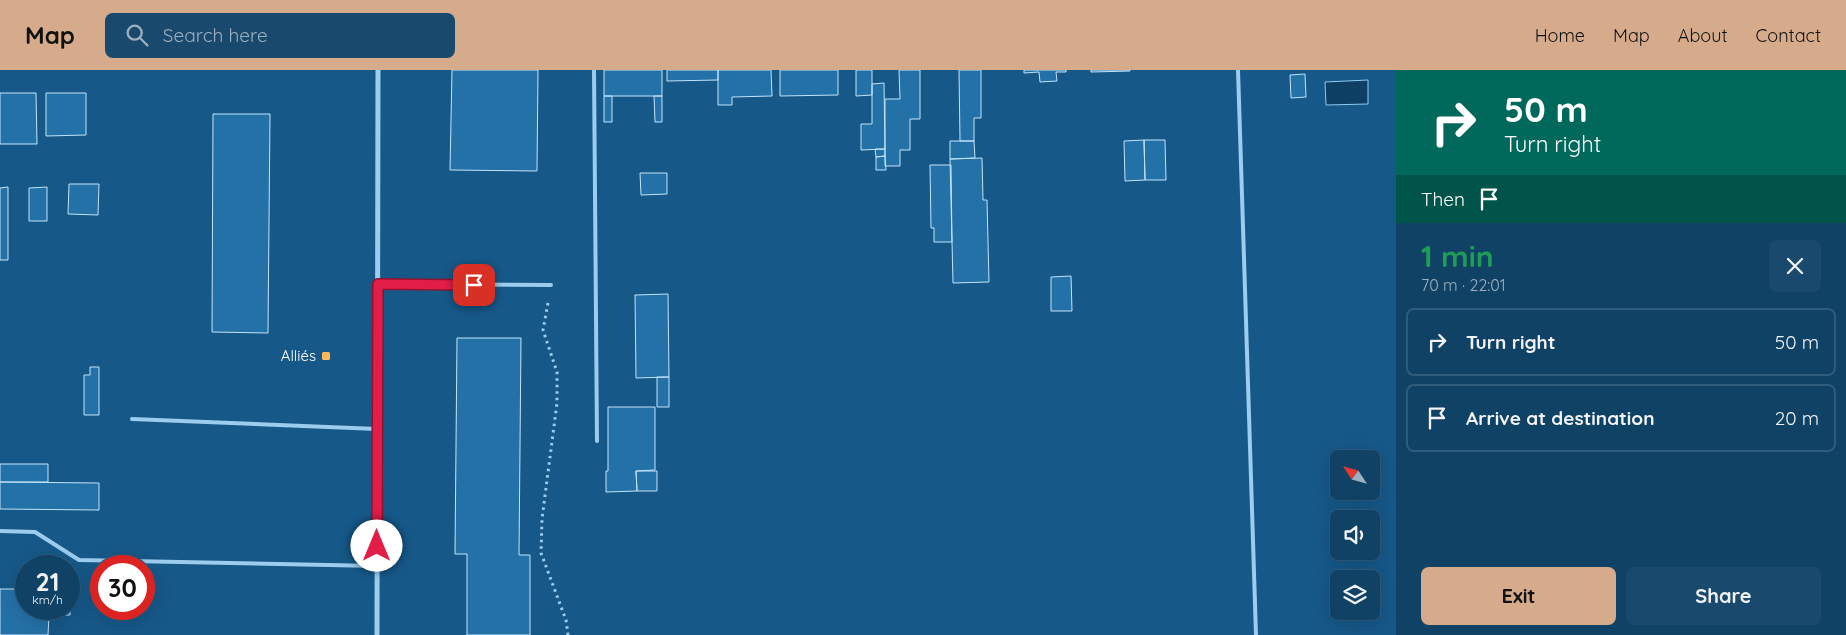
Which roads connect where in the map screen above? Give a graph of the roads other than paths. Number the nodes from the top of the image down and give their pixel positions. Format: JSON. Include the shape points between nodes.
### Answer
{"nodes":[{"id":1,"x":378,"y":70,"type":"edge"},
{"id":2,"x":594,"y":70,"type":"edge"},
{"id":3,"x":1238,"y":70,"type":"edge"},
{"id":4,"x":378,"y":284,"type":"junction"},
{"id":5,"x":551,"y":285,"type":"road end"},
{"id":6,"x":132,"y":419,"type":"dead end"},
{"id":7,"x":377,"y":428,"type":"junction"},
{"id":8,"x":597,"y":441,"type":"dead end"},
{"id":9,"x":0,"y":531,"type":"edge"},
{"id":10,"x":377,"y":566,"type":"junction"},
{"id":11,"x":377,"y":635,"type":"edge"},
{"id":12,"x":1256,"y":635,"type":"edge"}],
"edges":[{"from":1,"to":4,"type":"street"},
{"from":2,"to":8,"type":"lane"},
{"from":3,"to":12,"type":"lane"},
{"from":4,"to":5,"type":"lane"},
{"from":4,"to":7,"type":"street"},
{"from":6,"to":7,"type":"lane"},
{"from":7,"to":10,"type":"street"},
{"from":9,"to":10,"type":"lane","via":[[35,532],[79,560]]},
{"from":10,"to":11,"type":"street"}]}
